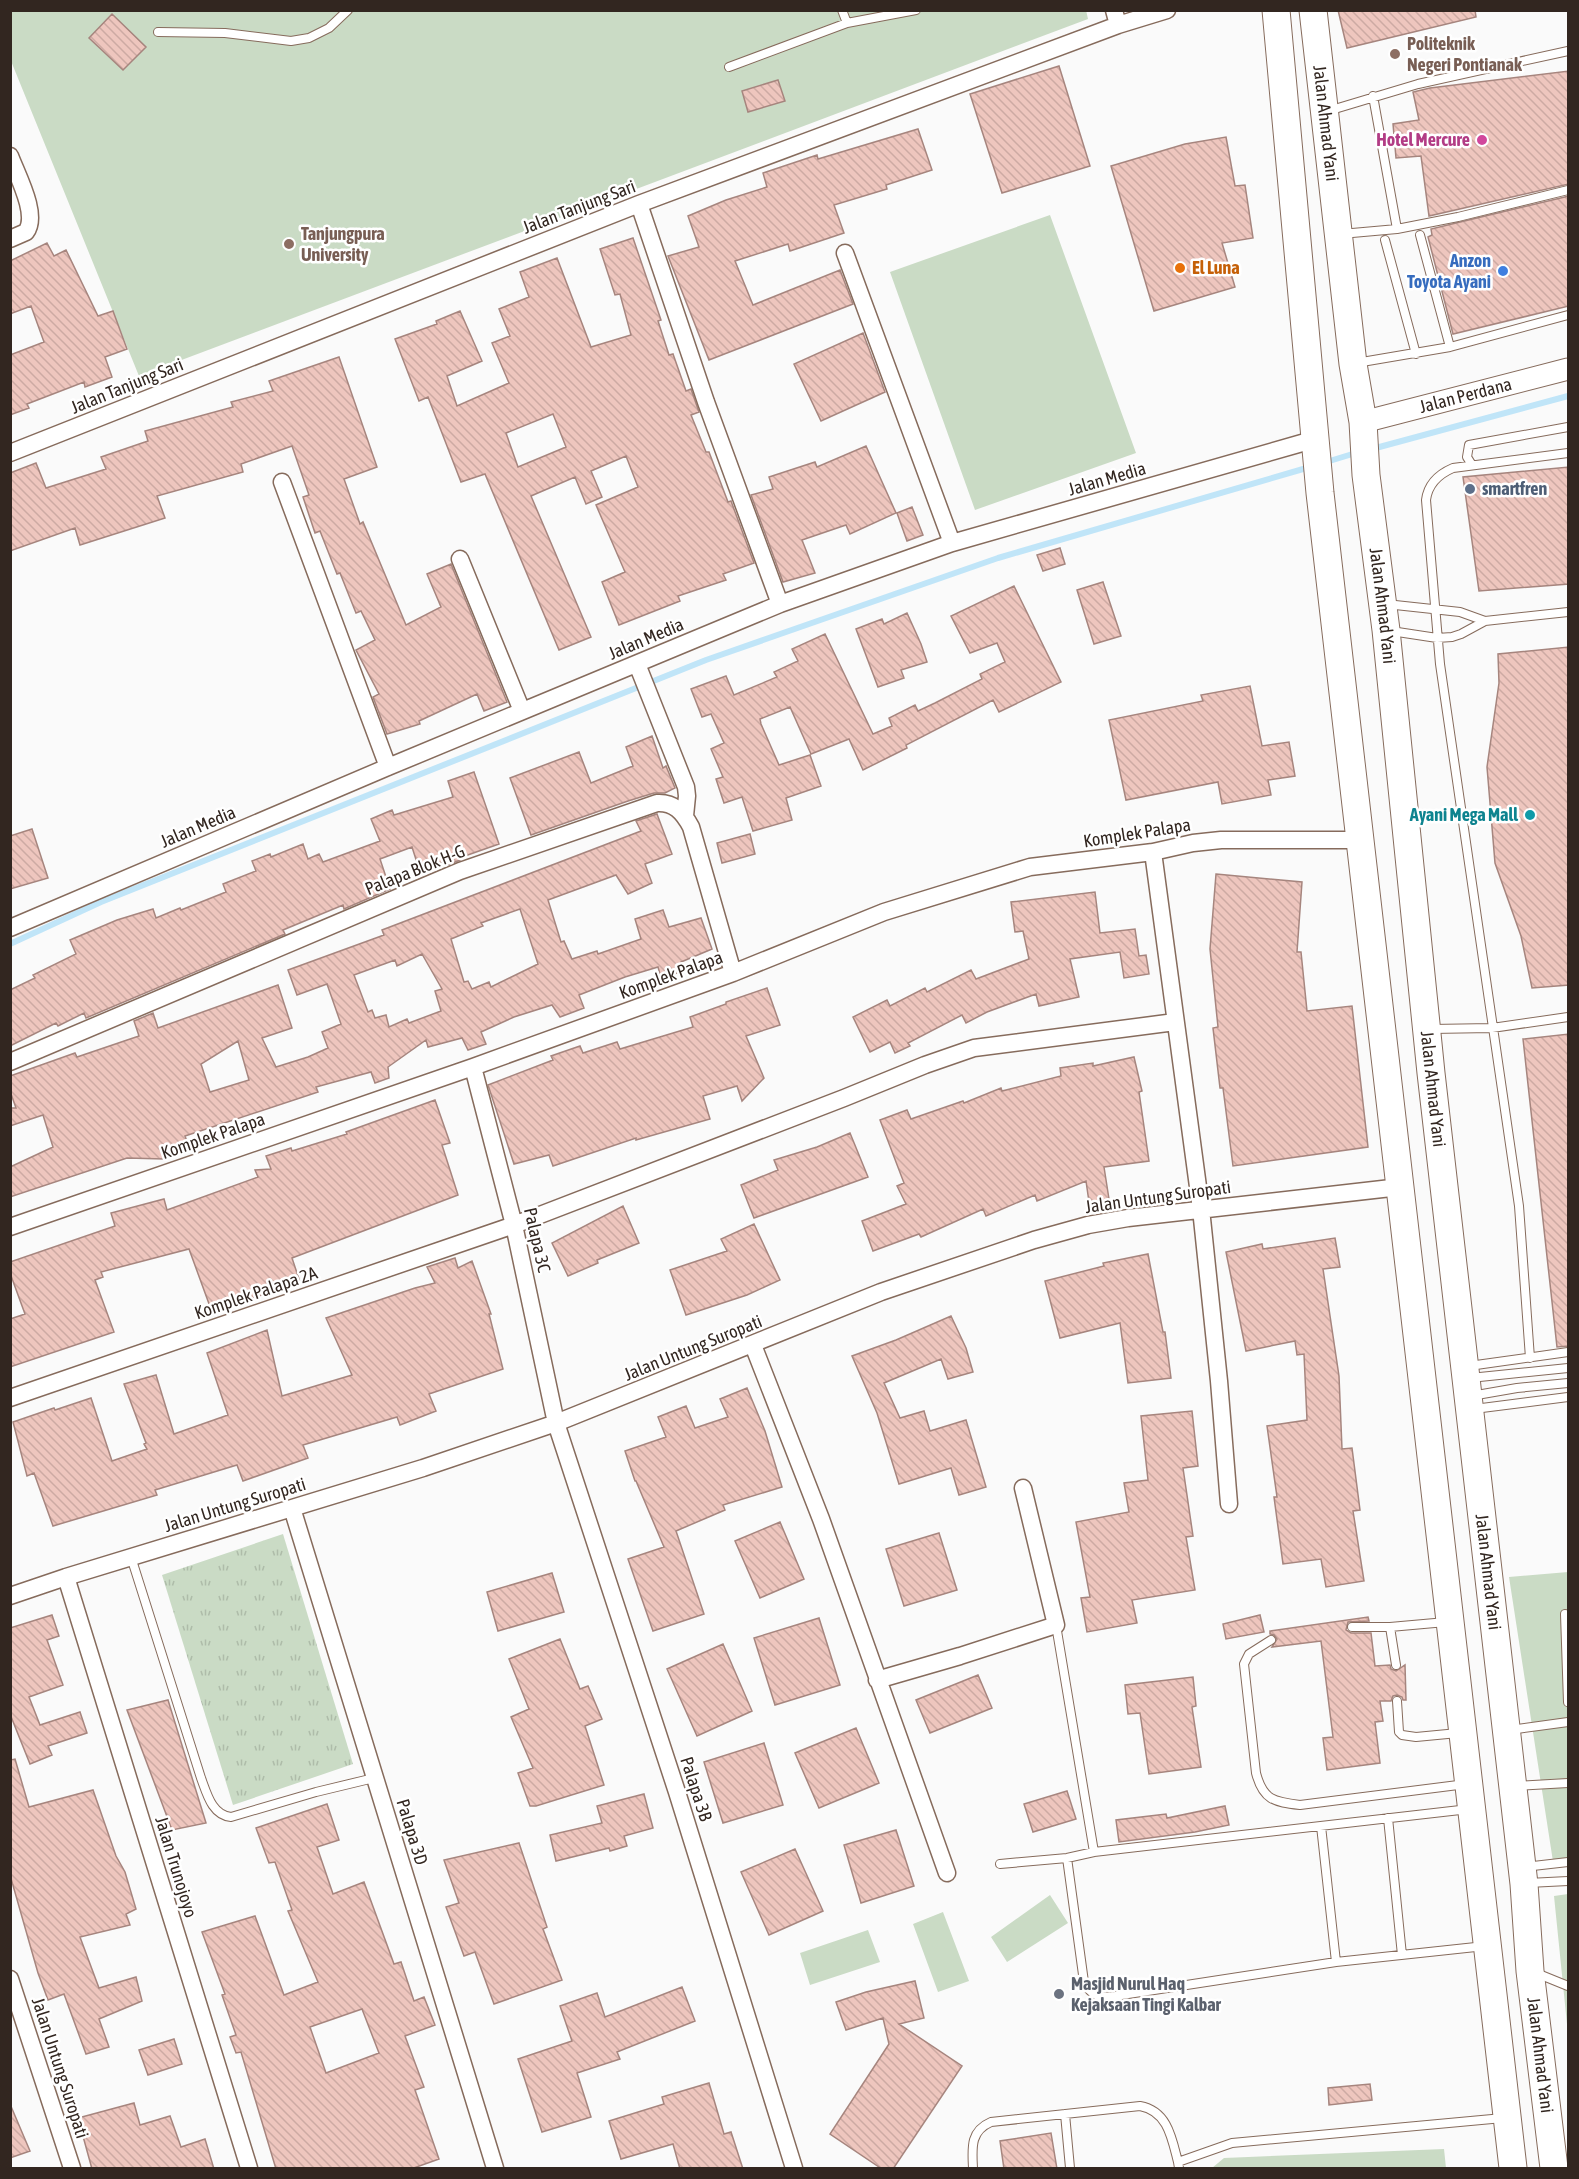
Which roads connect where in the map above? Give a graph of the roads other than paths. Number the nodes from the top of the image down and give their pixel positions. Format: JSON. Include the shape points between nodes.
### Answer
{"nodes":[{"id":1,"x":348,"y":10,"type":"edge"},
{"id":2,"x":842,"y":10,"type":"edge"},
{"id":3,"x":916,"y":10,"type":"edge"},
{"id":4,"x":1167,"y":10,"type":"edge"},
{"id":5,"x":1275,"y":10,"type":"edge"},
{"id":6,"x":1313,"y":10,"type":"edge"},
{"id":7,"x":1116,"y":18,"type":"edge"},
{"id":8,"x":847,"y":23,"type":"junction"},
{"id":9,"x":158,"y":32,"type":"dead end"},
{"id":10,"x":1569,"y":51,"type":"edge"},
{"id":11,"x":729,"y":67,"type":"dead end"},
{"id":12,"x":1373,"y":96,"type":"junction"},
{"id":13,"x":1324,"y":113,"type":"junction"},
{"id":14,"x":10,"y":156,"type":"edge"},
{"id":15,"x":1569,"y":190,"type":"edge"},
{"id":16,"x":639,"y":204,"type":"junction"},
{"id":17,"x":1397,"y":229,"type":"junction"},
{"id":18,"x":1337,"y":234,"type":"junction"},
{"id":19,"x":1420,"y":235,"type":"dead end"},
{"id":20,"x":10,"y":239,"type":"edge"},
{"id":21,"x":1385,"y":240,"type":"dead end"},
{"id":22,"x":845,"y":253,"type":"dead end"},
{"id":23,"x":1569,"y":315,"type":"edge"},
{"id":24,"x":1450,"y":347,"type":"junction"},
{"id":25,"x":1416,"y":354,"type":"junction"},
{"id":26,"x":1353,"y":364,"type":"junction"},
{"id":27,"x":1569,"y":369,"type":"edge"},
{"id":28,"x":1363,"y":426,"type":"junction"},
{"id":29,"x":1569,"y":427,"type":"edge"},
{"id":30,"x":1316,"y":444,"type":"junction"},
{"id":31,"x":10,"y":453,"type":"edge"},
{"id":32,"x":1569,"y":453,"type":"edge"},
{"id":33,"x":1472,"y":465,"type":"junction"},
{"id":34,"x":282,"y":482,"type":"dead end"},
{"id":35,"x":952,"y":543,"type":"junction"},
{"id":36,"x":460,"y":559,"type":"dead end"},
{"id":37,"x":1383,"y":603,"type":"junction"},
{"id":38,"x":780,"y":604,"type":"junction"},
{"id":39,"x":1436,"y":609,"type":"junction"},
{"id":40,"x":1569,"y":612,"type":"edge"},
{"id":41,"x":1485,"y":621,"type":"junction"},
{"id":42,"x":1386,"y":630,"type":"junction"},
{"id":43,"x":1437,"y":638,"type":"junction"},
{"id":44,"x":637,"y":664,"type":"junction"},
{"id":45,"x":522,"y":711,"type":"junction"},
{"id":46,"x":388,"y":767,"type":"junction"},
{"id":47,"x":685,"y":816,"type":"junction"},
{"id":48,"x":1360,"y":840,"type":"junction"},
{"id":49,"x":1153,"y":852,"type":"junction"},
{"id":50,"x":11,"y":927,"type":"edge"},
{"id":51,"x":733,"y":973,"type":"junction"},
{"id":52,"x":1569,"y":1017,"type":"edge"},
{"id":53,"x":1175,"y":1022,"type":"junction"},
{"id":54,"x":1492,"y":1028,"type":"junction"},
{"id":55,"x":1428,"y":1029,"type":"junction"},
{"id":56,"x":10,"y":1062,"type":"edge"},
{"id":57,"x":473,"y":1067,"type":"junction"},
{"id":58,"x":1400,"y":1187,"type":"junction"},
{"id":59,"x":1201,"y":1209,"type":"junction"},
{"id":60,"x":514,"y":1225,"type":"junction"},
{"id":61,"x":10,"y":1227,"type":"edge"},
{"id":62,"x":753,"y":1345,"type":"junction"},
{"id":63,"x":1569,"y":1352,"type":"edge"},
{"id":64,"x":1530,"y":1358,"type":"junction"},
{"id":65,"x":1569,"y":1368,"type":"edge"},
{"id":66,"x":1569,"y":1383,"type":"edge"},
{"id":67,"x":1468,"y":1388,"type":"junction"},
{"id":68,"x":1569,"y":1397,"type":"edge"},
{"id":69,"x":10,"y":1398,"type":"edge"},
{"id":70,"x":556,"y":1423,"type":"junction"},
{"id":71,"x":1023,"y":1488,"type":"dead end"},
{"id":72,"x":1229,"y":1504,"type":"dead end"},
{"id":73,"x":292,"y":1508,"type":"junction"},
{"id":74,"x":131,"y":1557,"type":"junction"},
{"id":75,"x":66,"y":1577,"type":"junction"},
{"id":76,"x":10,"y":1596,"type":"edge"},
{"id":77,"x":1565,"y":1614,"type":"dead end"},
{"id":78,"x":1450,"y":1622,"type":"junction"},
{"id":79,"x":1056,"y":1625,"type":"junction"},
{"id":80,"x":1390,"y":1627,"type":"junction"},
{"id":81,"x":1352,"y":1628,"type":"dead end"},
{"id":82,"x":1271,"y":1640,"type":"dead end"},
{"id":83,"x":1396,"y":1665,"type":"dead end"},
{"id":84,"x":877,"y":1680,"type":"junction"},
{"id":85,"x":1397,"y":1701,"type":"dead end"},
{"id":86,"x":1569,"y":1702,"type":"edge"},
{"id":87,"x":1569,"y":1722,"type":"edge"},
{"id":88,"x":1507,"y":1731,"type":"junction"},
{"id":89,"x":1461,"y":1733,"type":"junction"},
{"id":90,"x":375,"y":1778,"type":"junction"},
{"id":91,"x":1569,"y":1783,"type":"edge"},
{"id":92,"x":1513,"y":1786,"type":"junction"},
{"id":93,"x":1470,"y":1796,"type":"junction"},
{"id":94,"x":1388,"y":1818,"type":"junction"},
{"id":95,"x":1321,"y":1826,"type":"junction"},
{"id":96,"x":1094,"y":1852,"type":"junction"},
{"id":97,"x":1066,"y":1858,"type":"junction"},
{"id":98,"x":1569,"y":1862,"type":"edge"},
{"id":99,"x":1000,"y":1864,"type":"dead end"},
{"id":100,"x":947,"y":1873,"type":"dead end"},
{"id":101,"x":1523,"y":1876,"type":"junction"},
{"id":102,"x":1569,"y":1881,"type":"edge"},
{"id":103,"x":1488,"y":1946,"type":"junction"},
{"id":104,"x":1402,"y":1955,"type":"junction"},
{"id":105,"x":1336,"y":1962,"type":"junction"},
{"id":106,"x":1530,"y":1971,"type":"junction"},
{"id":107,"x":10,"y":1979,"type":"edge"},
{"id":108,"x":1569,"y":1986,"type":"edge"},
{"id":109,"x":1065,"y":2114,"type":"junction"},
{"id":110,"x":1507,"y":2118,"type":"junction"},
{"id":111,"x":1179,"y":2165,"type":"edge"},
{"id":112,"x":72,"y":2169,"type":"edge"},
{"id":113,"x":249,"y":2169,"type":"edge"},
{"id":114,"x":495,"y":2169,"type":"edge"},
{"id":115,"x":794,"y":2169,"type":"edge"},
{"id":116,"x":973,"y":2169,"type":"edge"},
{"id":117,"x":1070,"y":2169,"type":"edge"},
{"id":118,"x":1513,"y":2169,"type":"edge"},
{"id":119,"x":1554,"y":2169,"type":"edge"}],
"edges":[{"from":1,"to":9,"type":"lane","via":[[329,28],[291,41],[225,33]]},
{"from":2,"to":8,"type":"lane"},
{"from":3,"to":8,"type":"lane"},
{"from":4,"to":7,"type":"street","name":"Jalan Tanjung Sari"},
{"from":5,"to":30,"type":"highway","name":"Jalan Ahmad Yani"},
{"from":6,"to":13,"type":"highway","name":"Jalan Ahmad Yani"},
{"from":7,"to":16,"type":"street","name":"Jalan Tanjung Sari"},
{"from":8,"to":11,"type":"lane"},
{"from":10,"to":12,"type":"lane"},
{"from":12,"to":13,"type":"lane"},
{"from":12,"to":17,"type":"lane"},
{"from":13,"to":18,"type":"highway","name":"Jalan Ahmad Yani"},
{"from":14,"to":20,"type":"street","via":[[31,218],[29,229]]},
{"from":15,"to":17,"type":"lane"},
{"from":16,"to":31,"type":"street","name":"Jalan Tanjung Sari"},
{"from":16,"to":38,"type":"street"},
{"from":17,"to":18,"type":"lane"},
{"from":18,"to":26,"type":"highway","name":"Jalan Ahmad Yani"},
{"from":19,"to":24,"type":"lane"},
{"from":21,"to":25,"type":"lane"},
{"from":22,"to":35,"type":"street"},
{"from":23,"to":24,"type":"lane"},
{"from":24,"to":25,"type":"lane"},
{"from":25,"to":26,"type":"lane"},
{"from":26,"to":28,"type":"highway","name":"Jalan Ahmad Yani"},
{"from":27,"to":28,"type":"street","name":"Jalan Perdana"},
{"from":28,"to":37,"type":"highway","name":"Jalan Ahmad Yani"},
{"from":29,"to":33,"type":"lane","via":[[1469,445],[1467,457]]},
{"from":30,"to":35,"type":"street","name":"Jalan Media"},
{"from":30,"to":48,"type":"highway","name":"Jalan Ahmad Yani"},
{"from":32,"to":33,"type":"lane"},
{"from":33,"to":39,"type":"lane","via":[[1444,471],[1426,496]]},
{"from":34,"to":46,"type":"street"},
{"from":35,"to":38,"type":"street","name":"Jalan Media"},
{"from":36,"to":45,"type":"street"},
{"from":37,"to":39,"type":"lane"},
{"from":37,"to":42,"type":"highway","name":"Jalan Ahmad Yani"},
{"from":38,"to":44,"type":"street","name":"Jalan Media"},
{"from":39,"to":41,"type":"lane"},
{"from":39,"to":43,"type":"lane"},
{"from":40,"to":41,"type":"lane"},
{"from":41,"to":43,"type":"lane","via":[[1461,634]]},
{"from":42,"to":43,"type":"lane"},
{"from":42,"to":55,"type":"highway","name":"Jalan Ahmad Yani"},
{"from":43,"to":54,"type":"lane"},
{"from":44,"to":45,"type":"street","name":"Jalan Media"},
{"from":44,"to":47,"type":"street","via":[[686,788]]},
{"from":45,"to":46,"type":"street","name":"Jalan Media"},
{"from":46,"to":50,"type":"street","name":"Jalan Media"},
{"from":47,"to":51,"type":"street"},
{"from":47,"to":56,"type":"street","name":"Palapa Blok H-G","via":[[672,804],[657,803],[460,871]]},
{"from":48,"to":49,"type":"street","name":"Komplek Palapa","via":[[1221,840]]},
{"from":48,"to":58,"type":"highway","name":"Jalan Ahmad Yani"},
{"from":49,"to":51,"type":"street","name":"Komplek Palapa","via":[[1030,867],[884,912]]},
{"from":49,"to":53,"type":"street"},
{"from":51,"to":57,"type":"street","name":"Komplek Palapa"},
{"from":52,"to":54,"type":"lane"},
{"from":53,"to":59,"type":"street"},
{"from":53,"to":60,"type":"street","name":"Komplek Palapa 2A","via":[[974,1048]]},
{"from":54,"to":55,"type":"lane"},
{"from":54,"to":64,"type":"lane","via":[[1518,1206]]},
{"from":55,"to":67,"type":"highway","name":"Jalan Ahmad Yani"},
{"from":57,"to":60,"type":"street","name":"Palapa 3C"},
{"from":57,"to":61,"type":"street","name":"Komplek Palapa"},
{"from":58,"to":59,"type":"street","name":"Jalan Untung Suropati"},
{"from":58,"to":78,"type":"highway","name":"Jalan Ahmad Yani"},
{"from":59,"to":62,"type":"street","name":"Jalan Untung Suropati","via":[[1088,1225],[1034,1240],[814,1318]]},
{"from":59,"to":72,"type":"street"},
{"from":60,"to":69,"type":"street","name":"Komplek Palapa 2A"},
{"from":60,"to":70,"type":"street","name":"Palapa 3C"},
{"from":62,"to":70,"type":"street","name":"Jalan Untung Suropati"},
{"from":62,"to":84,"type":"street","via":[[821,1519]]},
{"from":63,"to":64,"type":"lane"},
{"from":64,"to":67,"type":"lane"},
{"from":65,"to":67,"type":"lane"},
{"from":66,"to":67,"type":"lane"},
{"from":67,"to":68,"type":"lane"},
{"from":67,"to":88,"type":"highway","name":"Jalan Ahmad Yani"},
{"from":70,"to":73,"type":"street","name":"Jalan Untung Suropati"},
{"from":70,"to":115,"type":"street","name":"Palapa 3B"},
{"from":71,"to":79,"type":"street"},
{"from":73,"to":74,"type":"street","name":"Jalan Untung Suropati"},
{"from":73,"to":90,"type":"street","name":"Palapa 3D"},
{"from":74,"to":75,"type":"street","name":"Jalan Untung Suropati"},
{"from":74,"to":90,"type":"lane","via":[[201,1778],[209,1800],[221,1814],[231,1817]]},
{"from":75,"to":76,"type":"street","name":"Jalan Untung Suropati"},
{"from":75,"to":113,"type":"street","name":"Jalan Trunojoyo"},
{"from":77,"to":86,"type":"lane"},
{"from":78,"to":80,"type":"lane"},
{"from":78,"to":89,"type":"highway","name":"Jalan Ahmad Yani"},
{"from":79,"to":84,"type":"street"},
{"from":79,"to":96,"type":"lane"},
{"from":80,"to":81,"type":"lane"},
{"from":80,"to":83,"type":"lane"},
{"from":82,"to":93,"type":"lane","via":[[1249,1654],[1244,1664],[1256,1773],[1260,1786],[1274,1801],[1300,1804]]},
{"from":84,"to":100,"type":"street"},
{"from":85,"to":89,"type":"lane","via":[[1402,1736]]},
{"from":87,"to":88,"type":"lane"},
{"from":88,"to":92,"type":"highway","name":"Jalan Ahmad Yani"},
{"from":89,"to":93,"type":"highway","name":"Jalan Ahmad Yani"},
{"from":90,"to":114,"type":"street","name":"Palapa 3D"},
{"from":91,"to":92,"type":"lane"},
{"from":92,"to":101,"type":"highway","name":"Jalan Ahmad Yani"},
{"from":93,"to":94,"type":"lane"},
{"from":93,"to":103,"type":"highway","name":"Jalan Ahmad Yani"},
{"from":94,"to":95,"type":"lane"},
{"from":94,"to":104,"type":"lane"},
{"from":95,"to":96,"type":"lane"},
{"from":95,"to":105,"type":"lane"},
{"from":96,"to":97,"type":"lane"},
{"from":97,"to":99,"type":"lane"},
{"from":97,"to":105,"type":"lane","via":[[1084,1982],[1089,1992],[1098,1997]]},
{"from":98,"to":101,"type":"lane"},
{"from":101,"to":102,"type":"lane"},
{"from":101,"to":106,"type":"highway","name":"Jalan Ahmad Yani"},
{"from":103,"to":104,"type":"lane"},
{"from":103,"to":110,"type":"highway","name":"Jalan Ahmad Yani"},
{"from":104,"to":105,"type":"lane"},
{"from":106,"to":108,"type":"lane"},
{"from":106,"to":119,"type":"highway","name":"Jalan Ahmad Yani"},
{"from":107,"to":112,"type":"street","name":"Jalan Untung Suropati"},
{"from":109,"to":111,"type":"lane","via":[[1140,2106],[1149,2109],[1163,2119]]},
{"from":109,"to":116,"type":"lane","via":[[982,2125],[972,2143]]},
{"from":109,"to":117,"type":"lane"},
{"from":110,"to":111,"type":"lane","via":[[1232,2143]]},
{"from":110,"to":118,"type":"highway","name":"Jalan Ahmad Yani"}]}
